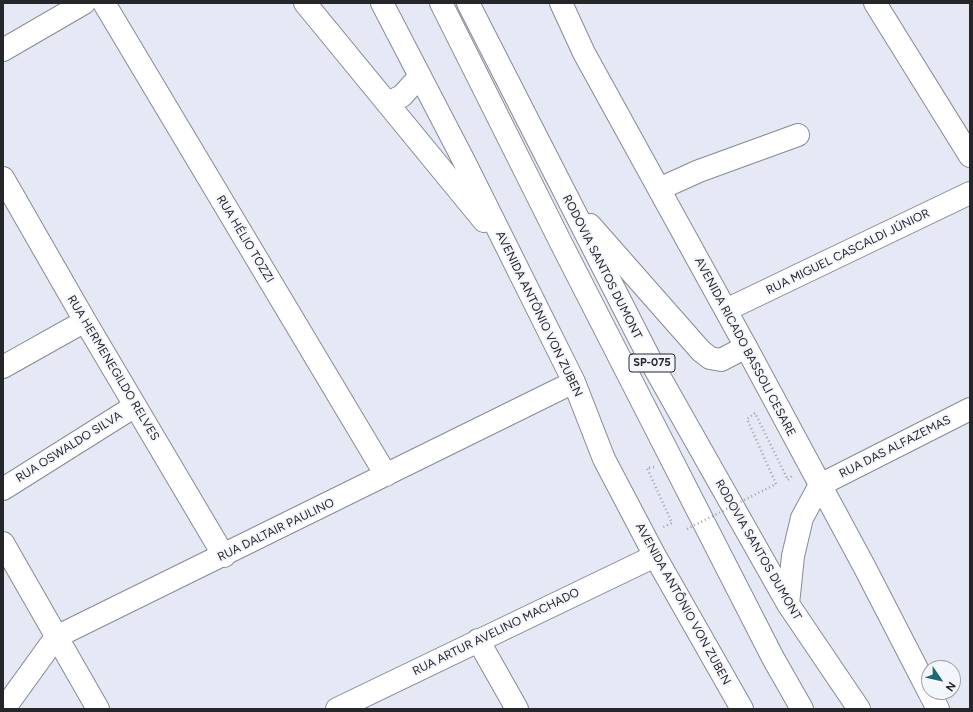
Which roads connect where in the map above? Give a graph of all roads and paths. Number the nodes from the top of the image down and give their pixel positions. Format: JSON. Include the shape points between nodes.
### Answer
{"nodes":[{"id":1,"x":84,"y":3,"type":"edge"},
{"id":2,"x":104,"y":3,"type":"edge"},
{"id":3,"x":304,"y":3,"type":"edge"},
{"id":4,"x":382,"y":3,"type":"edge"},
{"id":5,"x":441,"y":3,"type":"edge"},
{"id":6,"x":468,"y":3,"type":"edge"},
{"id":7,"x":561,"y":3,"type":"edge"},
{"id":8,"x":876,"y":3,"type":"edge"},
{"id":9,"x":3,"y":50,"type":"edge"},
{"id":10,"x":420,"y":76,"type":"junction"},
{"id":11,"x":387,"y":103,"type":"junction"},
{"id":12,"x":798,"y":135,"type":"dead end"},
{"id":13,"x":970,"y":156,"type":"edge"},
{"id":14,"x":3,"y":178,"type":"edge"},
{"id":15,"x":659,"y":189,"type":"junction"},
{"id":16,"x":970,"y":193,"type":"edge"},
{"id":17,"x":570,"y":203,"type":"junction"},
{"id":18,"x":508,"y":250,"type":"junction"},
{"id":19,"x":726,"y":310,"type":"junction"},
{"id":20,"x":84,"y":321,"type":"junction"},
{"id":21,"x":746,"y":347,"type":"junction"},
{"id":22,"x":3,"y":367,"type":"edge"},
{"id":23,"x":574,"y":382,"type":"junction"},
{"id":24,"x":135,"y":406,"type":"junction"},
{"id":25,"x":970,"y":410,"type":"edge"},
{"id":26,"x":806,"y":462,"type":"junction"},
{"id":27,"x":657,"y":474,"type":"dead end"},
{"id":28,"x":386,"y":475,"type":"junction"},
{"id":29,"x":820,"y":485,"type":"junction"},
{"id":30,"x":3,"y":489,"type":"edge"},
{"id":31,"x":683,"y":522,"type":"dead end"},
{"id":32,"x":645,"y":535,"type":"junction"},
{"id":33,"x":3,"y":543,"type":"edge"},
{"id":34,"x":224,"y":556,"type":"junction"},
{"id":35,"x":655,"y":556,"type":"junction"},
{"id":36,"x":788,"y":604,"type":"junction"},
{"id":37,"x":56,"y":637,"type":"junction"},
{"id":38,"x":478,"y":640,"type":"junction"},
{"id":39,"x":921,"y":677,"type":"edge"},
{"id":40,"x":933,"y":700,"type":"edge"},
{"id":41,"x":4,"y":709,"type":"edge"},
{"id":42,"x":98,"y":709,"type":"edge"},
{"id":43,"x":337,"y":709,"type":"edge"},
{"id":44,"x":517,"y":709,"type":"edge"},
{"id":45,"x":742,"y":709,"type":"edge"},
{"id":46,"x":802,"y":709,"type":"edge"},
{"id":47,"x":859,"y":709,"type":"edge"},
{"id":48,"x":938,"y":709,"type":"edge"}],
"edges":[{"from":1,"to":9,"type":"main road"},
{"from":2,"to":28,"type":"main road","name":"RUA HÉLIO TOZZI"},
{"from":3,"to":11,"type":"main road"},
{"from":4,"to":10,"type":"main road","name":"AVENIDA ANTÔNIO VON ZUBEN"},
{"from":5,"to":46,"type":"main road","number":"SP-075","via":[[773,658]]},
{"from":6,"to":17,"type":"main road","name":"RODOVIA SANTOS DUMONT","number":"SP-075"},
{"from":7,"to":15,"type":"main road","name":"AVENIDA RICADO BASSOLI CESARE","via":[[584,53]]},
{"from":8,"to":13,"type":"main road"},
{"from":10,"to":11,"type":"main road","via":[[402,96]]},
{"from":10,"to":18,"type":"main road","name":"AVENIDA ANTÔNIO VON ZUBEN"},
{"from":11,"to":18,"type":"main road"},
{"from":12,"to":15,"type":"main road"},
{"from":14,"to":20,"type":"main road","name":"RUA HERMENEGILDO RELVES"},
{"from":15,"to":19,"type":"main road","name":"AVENIDA RICADO BASSOLI CESARE"},
{"from":16,"to":19,"type":"main road","name":"RUA MIGUEL CASCALDI JÚNIOR"},
{"from":17,"to":21,"type":"main road","via":[[701,352],[710,358],[721,360]]},
{"from":17,"to":36,"type":"main road","name":"RODOVIA SANTOS DUMONT","number":"SP-075","via":[[654,367]]},
{"from":18,"to":23,"type":"main road","name":"AVENIDA ANTÔNIO VON ZUBEN"},
{"from":19,"to":21,"type":"main road","name":"AVENIDA RICADO BASSOLI CESARE"},
{"from":20,"to":22,"type":"main road"},
{"from":20,"to":24,"type":"main road","name":"RUA HERMENEGILDO RELVES"},
{"from":21,"to":26,"type":"main road","name":"AVENIDA RICADO BASSOLI CESARE"},
{"from":23,"to":28,"type":"main road","name":"RUA DALTAIR PAULINO"},
{"from":23,"to":32,"type":"main road","name":"AVENIDA ANTÔNIO VON ZUBEN","via":[[604,459]]},
{"from":24,"to":30,"type":"main road","name":"RUA OSWALDO SILVA"},
{"from":24,"to":34,"type":"main road","name":"RUA HERMENEGILDO RELVES"},
{"from":25,"to":29,"type":"main road","name":"RUA DAS ALFAZEMAS"},
{"from":26,"to":29,"type":"main road","name":"AVENIDA RICADO BASSOLI CESARE"},
{"from":26,"to":31,"type":"path","bridge":true,"via":[[788,480],[755,414],[747,419],[776,484],[687,529]]},
{"from":27,"to":32,"type":"path","via":[[654,466],[646,468],[672,523]]},
{"from":28,"to":34,"type":"main road","name":"RUA DALTAIR PAULINO"},
{"from":29,"to":36,"type":"main road","via":[[802,518],[793,556]]},
{"from":29,"to":39,"type":"main road","name":"AVENIDA RICADO BASSOLI CESARE"},
{"from":32,"to":35,"type":"main road","name":"AVENIDA ANTÔNIO VON ZUBEN"},
{"from":33,"to":37,"type":"main road"},
{"from":34,"to":37,"type":"main road","name":"RUA DALTAIR PAULINO"},
{"from":35,"to":38,"type":"main road","name":"RUA ARTUR AVELINO MACHADO"},
{"from":35,"to":45,"type":"main road","name":"AVENIDA ANTÔNIO VON ZUBEN"},
{"from":36,"to":47,"type":"main road","name":"RODOVIA SANTOS DUMONT","number":"SP-075"},
{"from":37,"to":41,"type":"main road","name":"RUA DALTAIR PAULINO"},
{"from":37,"to":42,"type":"main road"},
{"from":38,"to":43,"type":"main road","name":"RUA ARTUR AVELINO MACHADO"},
{"from":38,"to":44,"type":"main road"},
{"from":40,"to":48,"type":"main road","name":"AVENIDA RICADO BASSOLI CESARE"}]}
